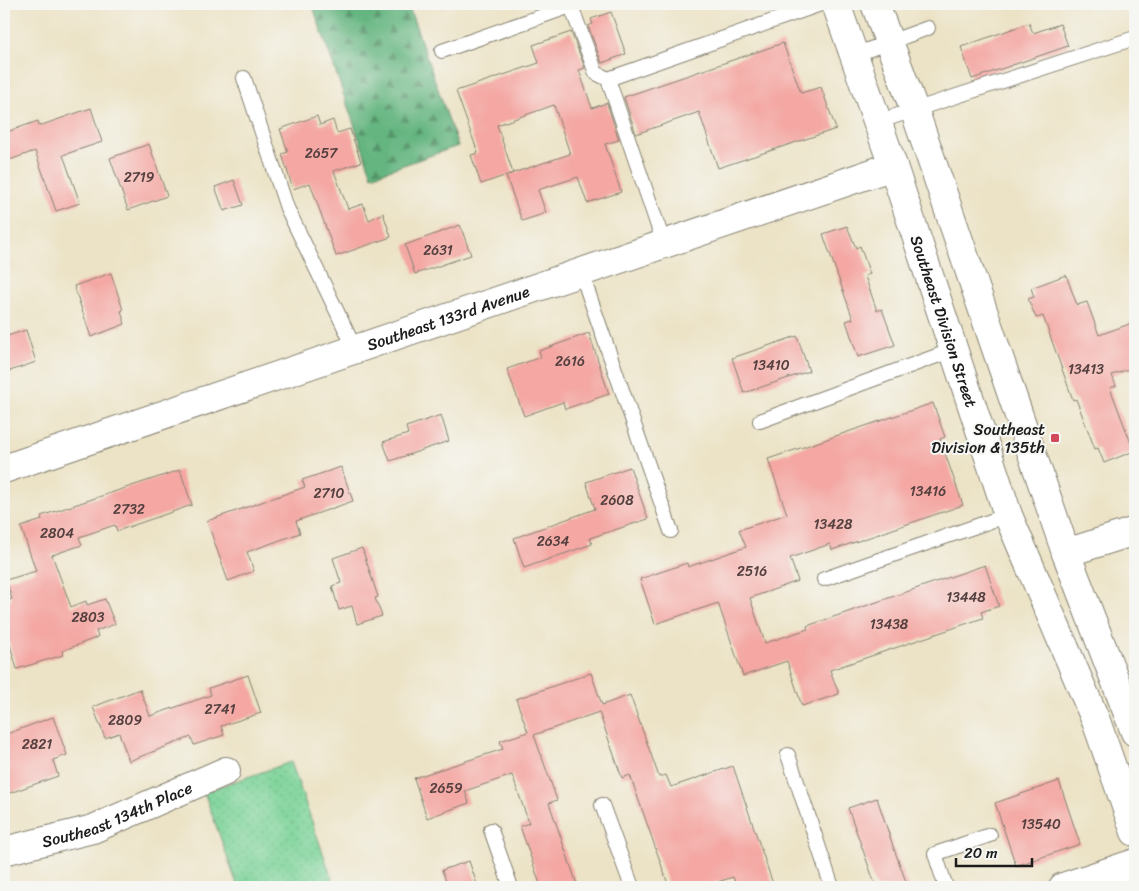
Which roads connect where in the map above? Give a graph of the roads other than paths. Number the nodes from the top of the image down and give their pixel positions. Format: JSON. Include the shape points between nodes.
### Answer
{"nodes":[{"id":1,"x":821,"y":4,"type":"edge"},
{"id":2,"x":836,"y":4,"type":"edge"},
{"id":3,"x":876,"y":4,"type":"edge"},
{"id":4,"x":574,"y":5,"type":"edge"},
{"id":5,"x":928,"y":28,"type":"dead end"},
{"id":6,"x":1135,"y":38,"type":"edge"},
{"id":7,"x":889,"y":42,"type":"junction"},
{"id":8,"x":442,"y":51,"type":"dead end"},
{"id":9,"x":854,"y":55,"type":"junction"},
{"id":10,"x":244,"y":78,"type":"dead end"},
{"id":11,"x":608,"y":79,"type":"junction"},
{"id":12,"x":914,"y":109,"type":"junction"},
{"id":13,"x":877,"y":122,"type":"junction"},
{"id":14,"x":893,"y":166,"type":"junction"},
{"id":15,"x":664,"y":244,"type":"junction"},
{"id":16,"x":582,"y":272,"type":"junction"},
{"id":17,"x":355,"y":350,"type":"junction"},
{"id":18,"x":953,"y":350,"type":"junction"},
{"id":19,"x":760,"y":421,"type":"dead end"},
{"id":20,"x":4,"y":470,"type":"edge"},
{"id":21,"x":1008,"y":516,"type":"junction"},
{"id":22,"x":672,"y":531,"type":"dead end"},
{"id":23,"x":1135,"y":531,"type":"edge"},
{"id":24,"x":1066,"y":553,"type":"junction"},
{"id":25,"x":824,"y":579,"type":"dead end"},
{"id":26,"x":1135,"y":732,"type":"edge"},
{"id":27,"x":788,"y":755,"type":"dead end"},
{"id":28,"x":226,"y":771,"type":"dead end"},
{"id":29,"x":602,"y":805,"type":"dead end"},
{"id":30,"x":491,"y":830,"type":"dead end"},
{"id":31,"x":1135,"y":832,"type":"edge"},
{"id":32,"x":990,"y":835,"type":"dead end"},
{"id":33,"x":4,"y":851,"type":"edge"},
{"id":34,"x":1135,"y":863,"type":"edge"},
{"id":35,"x":511,"y":887,"type":"edge"},
{"id":36,"x":632,"y":887,"type":"edge"},
{"id":37,"x":832,"y":887,"type":"edge"},
{"id":38,"x":946,"y":887,"type":"edge"},
{"id":39,"x":1062,"y":887,"type":"edge"}],
"edges":[{"from":1,"to":11,"type":"lane"},
{"from":2,"to":9,"type":"main road","name":"Southeast Division Street"},
{"from":3,"to":7,"type":"main road"},
{"from":4,"to":8,"type":"lane"},
{"from":4,"to":11,"type":"lane","via":[[596,73]]},
{"from":5,"to":7,"type":"lane"},
{"from":6,"to":12,"type":"lane"},
{"from":7,"to":9,"type":"lane"},
{"from":7,"to":12,"type":"main road"},
{"from":9,"to":13,"type":"main road","name":"Southeast Division Street"},
{"from":10,"to":17,"type":"lane","via":[[286,208]]},
{"from":11,"to":15,"type":"lane"},
{"from":12,"to":13,"type":"lane"},
{"from":12,"to":24,"type":"main road"},
{"from":13,"to":14,"type":"main road","name":"Southeast Division Street"},
{"from":14,"to":15,"type":"main road","name":"Southeast 133rd Avenue"},
{"from":14,"to":18,"type":"main road","name":"Southeast Division Street"},
{"from":15,"to":16,"type":"main road","name":"Southeast 133rd Avenue"},
{"from":16,"to":17,"type":"main road","name":"Southeast 133rd Avenue"},
{"from":16,"to":22,"type":"lane"},
{"from":17,"to":20,"type":"main road","name":"Southeast 133rd Avenue"},
{"from":18,"to":19,"type":"lane"},
{"from":18,"to":21,"type":"main road","name":"Southeast Division Street"},
{"from":21,"to":24,"type":"main road","via":[[1046,550]]},
{"from":21,"to":25,"type":"lane"},
{"from":21,"to":31,"type":"main road","name":"Southeast Division Street","via":[[1096,721]]},
{"from":23,"to":24,"type":"main road"},
{"from":24,"to":26,"type":"main road"},
{"from":27,"to":37,"type":"lane"},
{"from":28,"to":33,"type":"main road","name":"Southeast 134th Place","via":[[93,829]]},
{"from":29,"to":36,"type":"lane"},
{"from":30,"to":35,"type":"lane"},
{"from":32,"to":38,"type":"lane","via":[[936,854]]},
{"from":34,"to":39,"type":"main road"}]}
